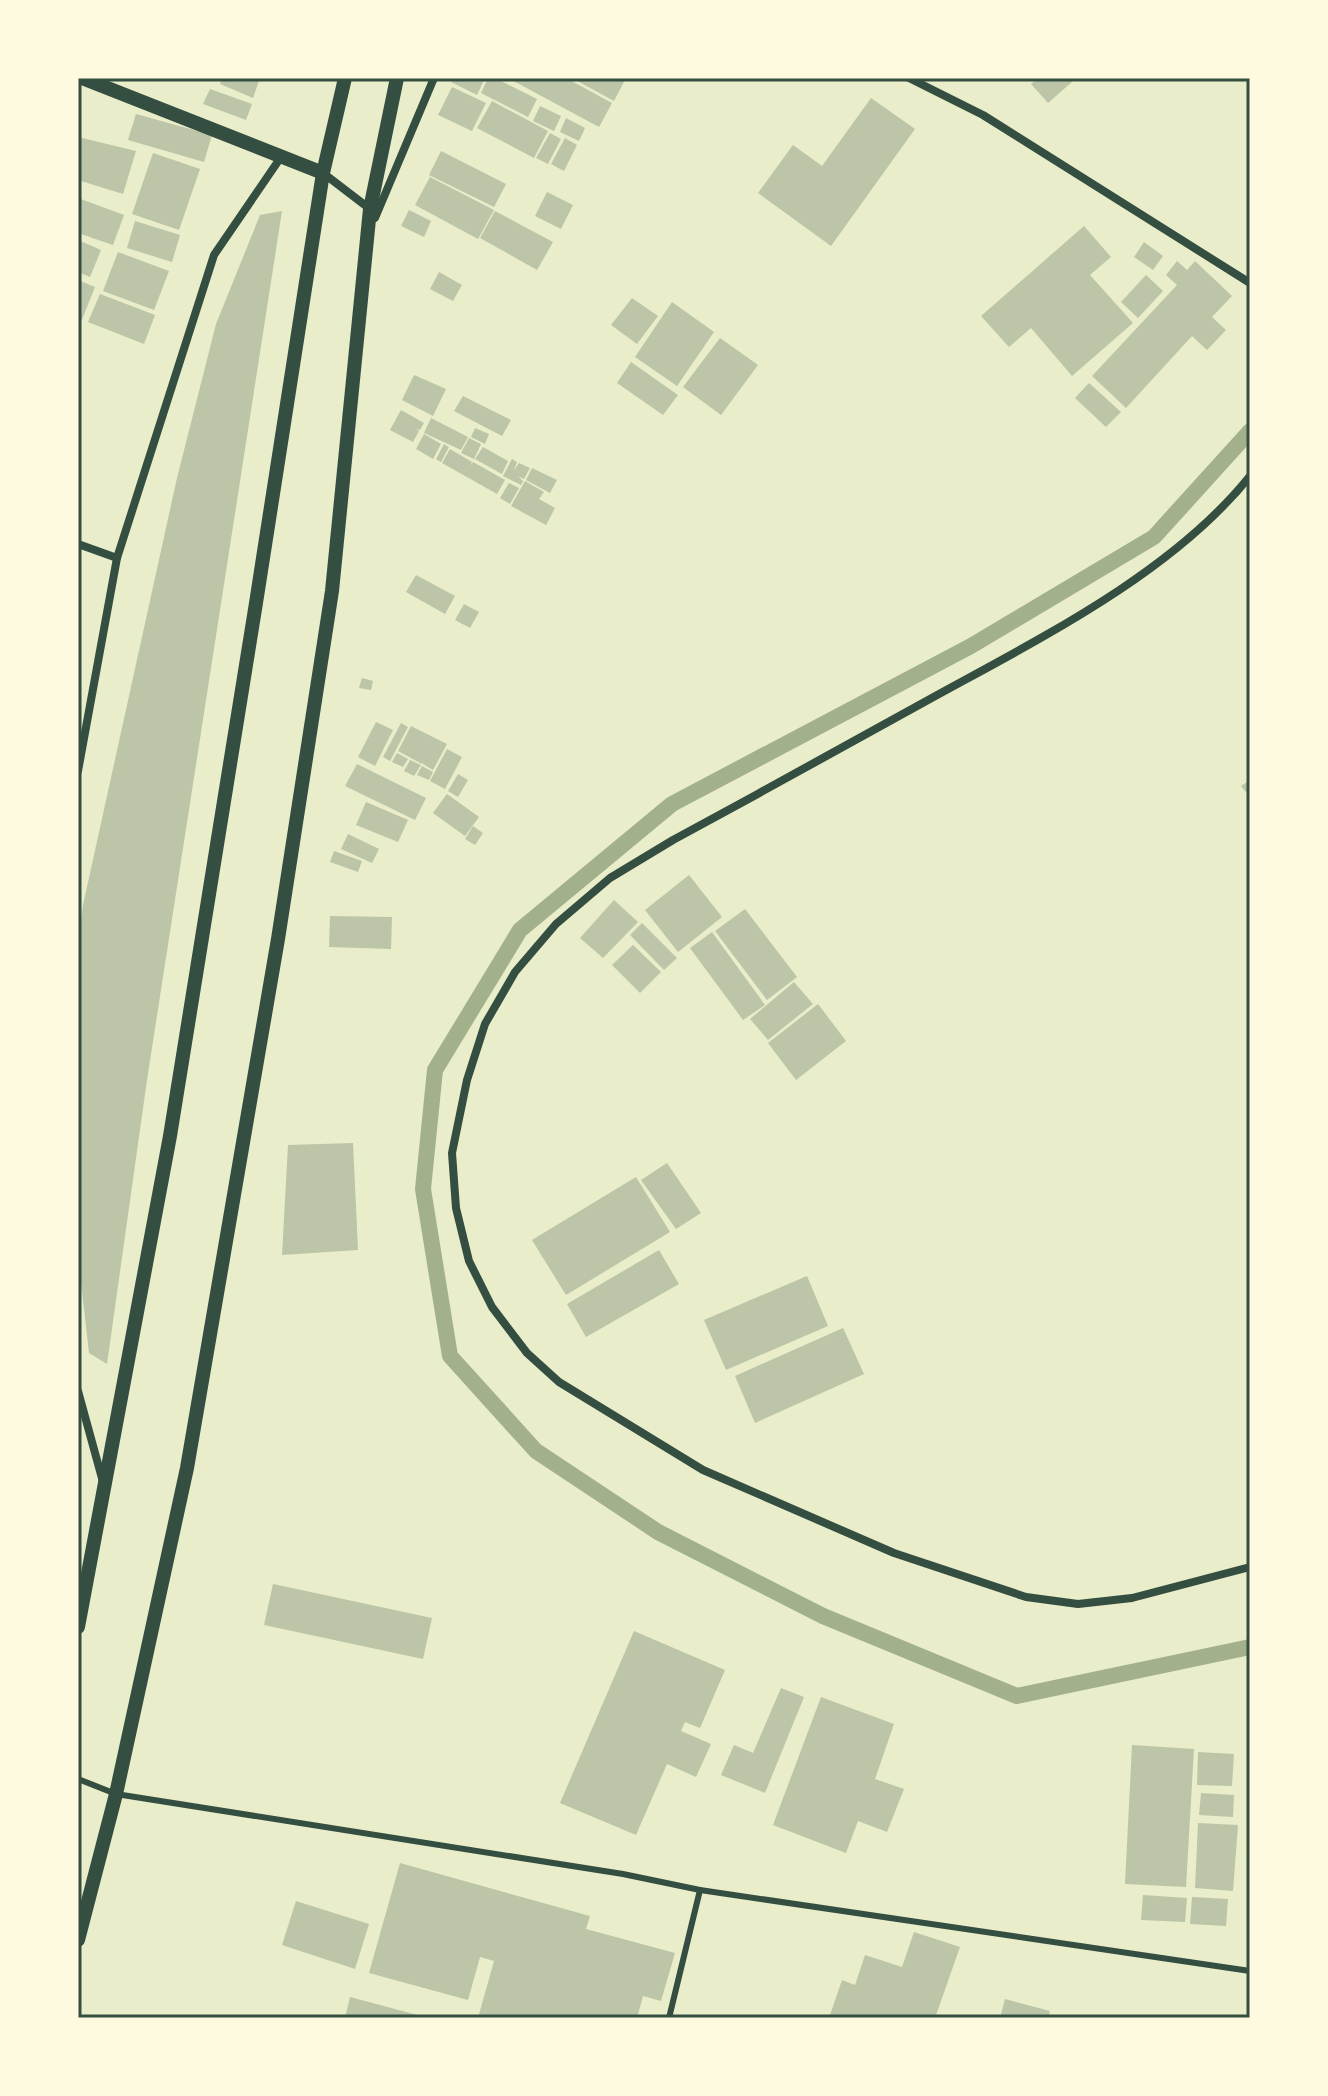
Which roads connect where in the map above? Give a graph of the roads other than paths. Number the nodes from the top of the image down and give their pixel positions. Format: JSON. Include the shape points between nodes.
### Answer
{"nodes":[{"id":1,"x":82,"y":78,"type":"edge"},
{"id":2,"x":345,"y":78,"type":"edge"},
{"id":3,"x":397,"y":78,"type":"edge"},
{"id":4,"x":434,"y":78,"type":"edge"},
{"id":5,"x":909,"y":78,"type":"edge"},
{"id":6,"x":281,"y":157,"type":"junction"},
{"id":7,"x":323,"y":173,"type":"junction"},
{"id":8,"x":370,"y":209,"type":"junction"},
{"id":9,"x":1250,"y":283,"type":"edge"},
{"id":10,"x":1250,"y":476,"type":"edge"},
{"id":11,"x":78,"y":544,"type":"edge"},
{"id":12,"x":117,"y":558,"type":"junction"},
{"id":13,"x":78,"y":771,"type":"edge"},
{"id":14,"x":78,"y":1391,"type":"edge"},
{"id":15,"x":104,"y":1487,"type":"junction"},
{"id":16,"x":1250,"y":1567,"type":"edge"},
{"id":17,"x":78,"y":1627,"type":"edge"},
{"id":18,"x":78,"y":1779,"type":"edge"},
{"id":19,"x":116,"y":1794,"type":"junction"},
{"id":20,"x":700,"y":1890,"type":"junction"},
{"id":21,"x":78,"y":1940,"type":"edge"},
{"id":22,"x":1250,"y":1971,"type":"edge"},
{"id":23,"x":669,"y":2018,"type":"edge"}],
"edges":[{"from":1,"to":6,"type":"street"},
{"from":2,"to":7,"type":"street"},
{"from":3,"to":8,"type":"street"},
{"from":4,"to":8,"type":"street","via":[[375,218]]},
{"from":5,"to":9,"type":"street","via":[[983,115]]},
{"from":6,"to":7,"type":"street"},
{"from":6,"to":12,"type":"street","via":[[214,255]]},
{"from":7,"to":8,"type":"street"},
{"from":7,"to":15,"type":"street","via":[[172,1121]]},
{"from":8,"to":19,"type":"street","via":[[332,591],[278,939],[187,1468]]},
{"from":10,"to":16,"type":"street","via":[[1226,506],[1179,546],[1065,626],[610,878],[556,924],[515,972],[485,1024],[452,1153],[456,1208],[469,1261],[492,1307],[527,1353],[559,1382],[703,1470],[894,1553],[1026,1597],[1078,1604],[1132,1598]]},
{"from":11,"to":12,"type":"street"},
{"from":12,"to":13,"type":"street"},
{"from":14,"to":15,"type":"street"},
{"from":15,"to":17,"type":"street"},
{"from":18,"to":19,"type":"lane"},
{"from":19,"to":20,"type":"lane"},
{"from":19,"to":21,"type":"street"},
{"from":20,"to":22,"type":"lane"},
{"from":20,"to":23,"type":"lane"}]}
